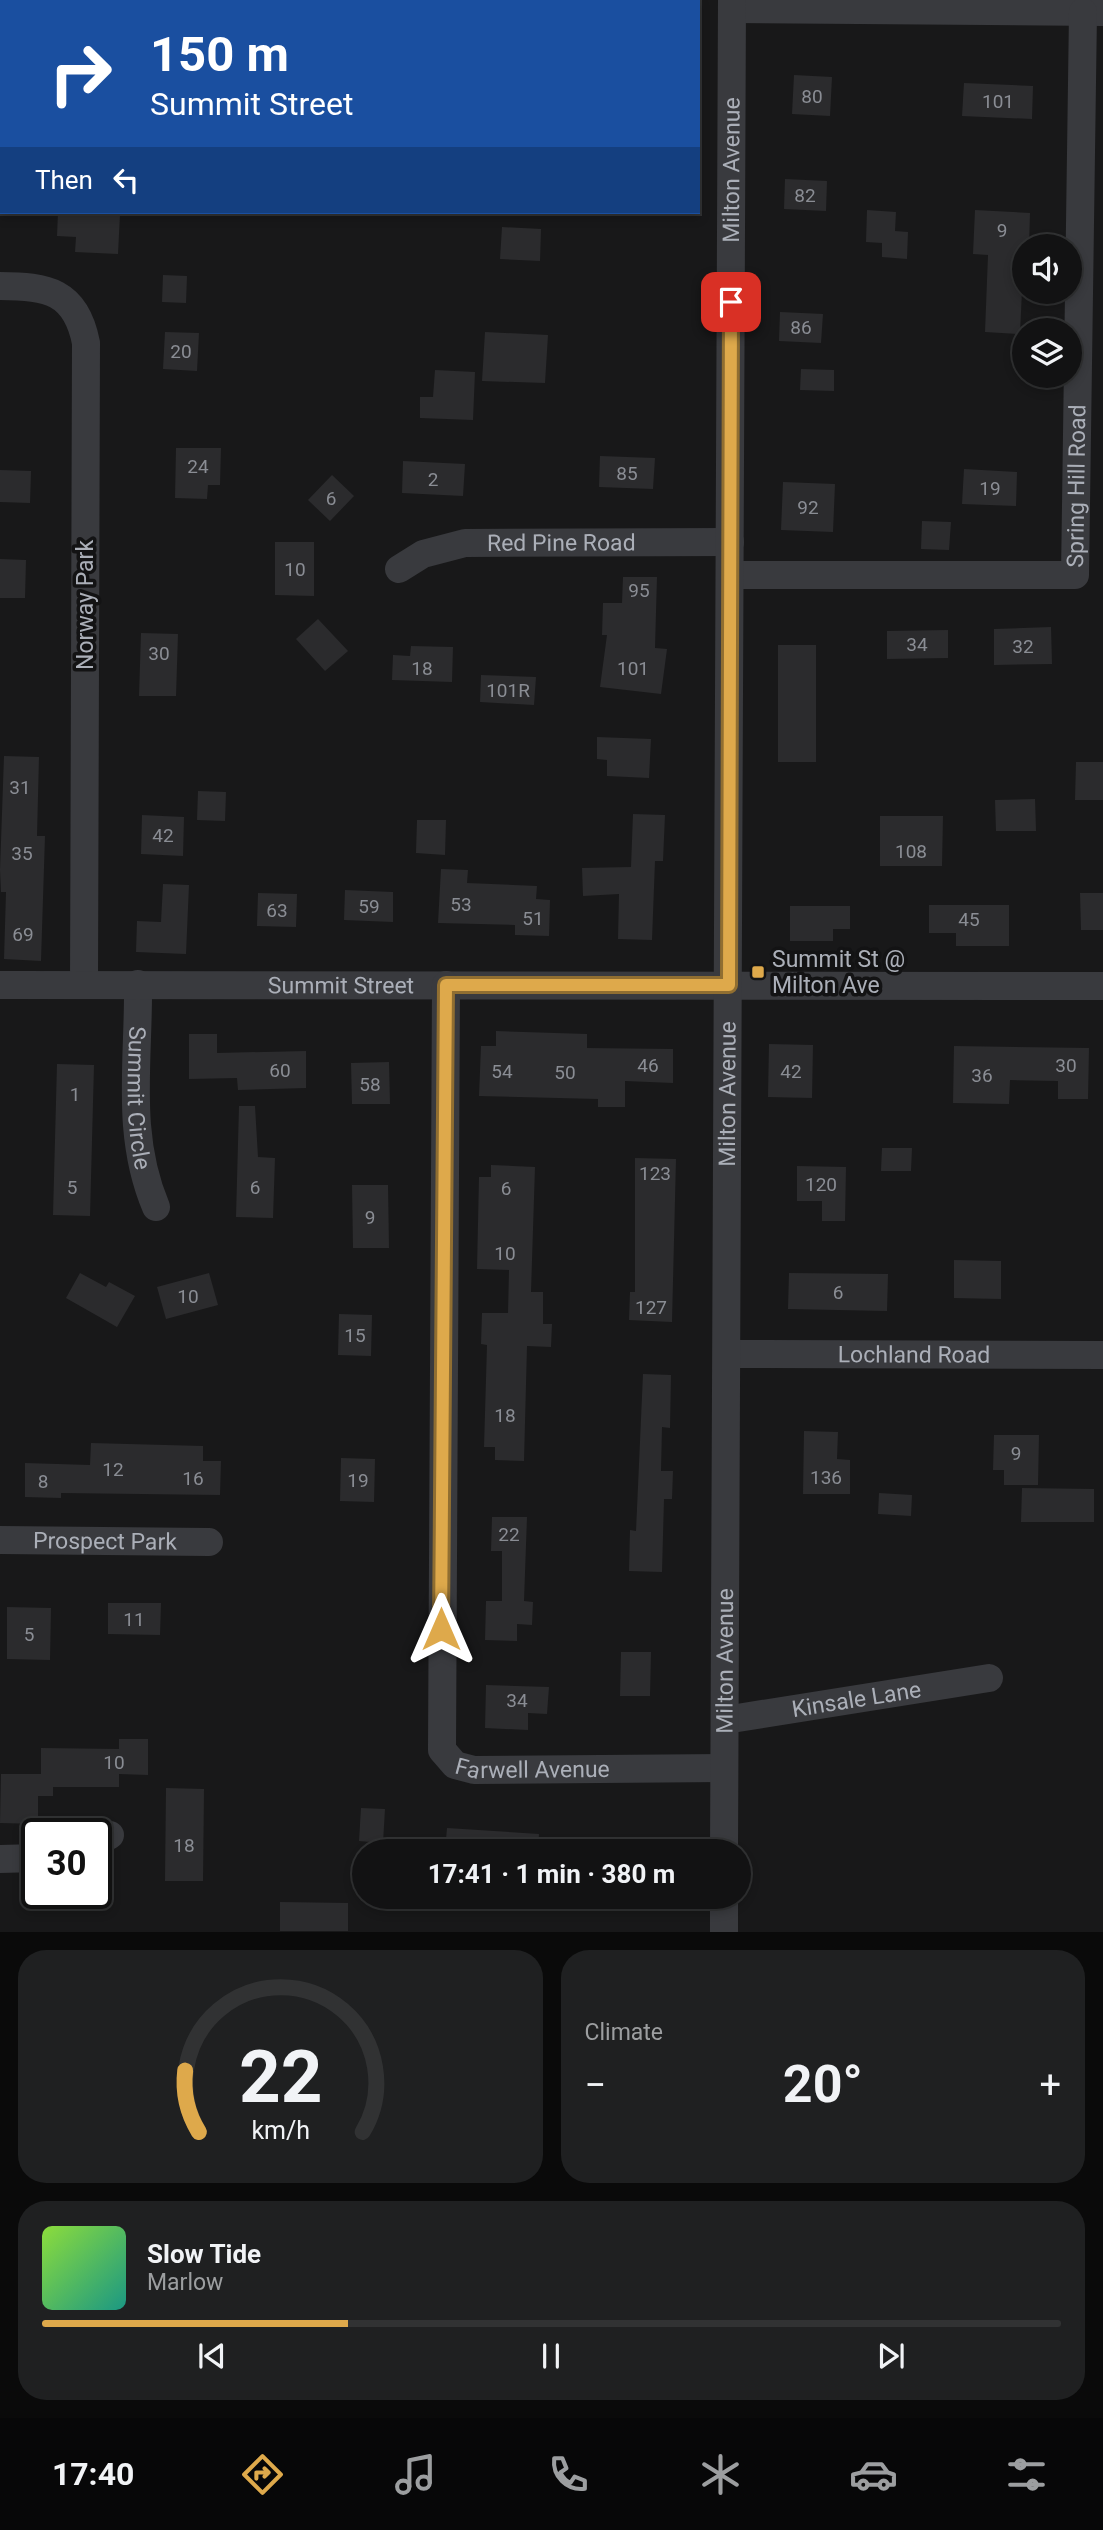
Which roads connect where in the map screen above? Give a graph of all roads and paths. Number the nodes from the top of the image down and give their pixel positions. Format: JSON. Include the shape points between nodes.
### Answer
{"nodes":[{"id":1,"x":732,"y":5,"type":"edge"},
{"id":2,"x":1093,"y":12,"type":"edge"},
{"id":3,"x":0,"y":286,"type":"edge"},
{"id":4,"x":730,"y":542,"type":"junction"},
{"id":5,"x":399,"y":569,"type":"dead end"},
{"id":6,"x":730,"y":575,"type":"junction"},
{"id":7,"x":138,"y":984,"type":"junction"},
{"id":8,"x":0,"y":985,"type":"edge"},
{"id":9,"x":84,"y":985,"type":"junction"},
{"id":10,"x":446,"y":985,"type":"junction"},
{"id":11,"x":729,"y":985,"type":"junction"},
{"id":12,"x":1103,"y":986,"type":"edge"},
{"id":13,"x":156,"y":1207,"type":"dead end"},
{"id":14,"x":727,"y":1354,"type":"junction"},
{"id":15,"x":1103,"y":1354,"type":"edge"},
{"id":16,"x":0,"y":1540,"type":"edge"},
{"id":17,"x":209,"y":1542,"type":"dead end"},
{"id":18,"x":989,"y":1678,"type":"dead end"},
{"id":19,"x":725,"y":1720,"type":"junction"},
{"id":20,"x":724,"y":1768,"type":"junction"},
{"id":21,"x":724,"y":1839,"type":"edge"},
{"id":22,"x":21,"y":1858,"type":"edge"},
{"id":23,"x":0,"y":1859,"type":"edge"},
{"id":24,"x":724,"y":1909,"type":"edge"},
{"id":25,"x":724,"y":1931,"type":"edge"}],
"edges":[{"from":1,"to":2,"type":"street"},
{"from":1,"to":4,"type":"street","name":"Milton Avenue"},
{"from":2,"to":6,"type":"street","name":"Spring Hill Road","via":[[1075,575]]},
{"from":3,"to":9,"type":"street","name":"Norway Park","via":[[37,287],[61,296],[79,319],[86,343]]},
{"from":4,"to":5,"type":"street","name":"Red Pine Road","via":[[465,543],[429,551]]},
{"from":4,"to":6,"type":"street","name":"Milton Avenue"},
{"from":6,"to":11,"type":"street","name":"Milton Avenue"},
{"from":7,"to":9,"type":"street","name":"Summit Street"},
{"from":7,"to":10,"type":"street","name":"Summit Street"},
{"from":7,"to":13,"type":"street","name":"Summit Circle","via":[[134,1110],[139,1156]]},
{"from":8,"to":9,"type":"street","name":"Summit Street"},
{"from":10,"to":11,"type":"street","name":"Summit Street"},
{"from":10,"to":20,"type":"street","name":"Farwell Avenue","via":[[442,1750],[455,1765],[474,1770]]},
{"from":11,"to":12,"type":"street","name":"Summit Street"},
{"from":11,"to":14,"type":"street","name":"Milton Avenue"},
{"from":14,"to":15,"type":"street","name":"Lochland Road"},
{"from":14,"to":19,"type":"street","name":"Milton Avenue"},
{"from":16,"to":17,"type":"street","name":"Prospect Park"},
{"from":18,"to":19,"type":"street","name":"Kinsale Lane"},
{"from":19,"to":20,"type":"street","name":"Milton Avenue"},
{"from":20,"to":21,"type":"street","name":"Milton Avenue"},
{"from":22,"to":23,"type":"street"},
{"from":24,"to":25,"type":"street"}]}
